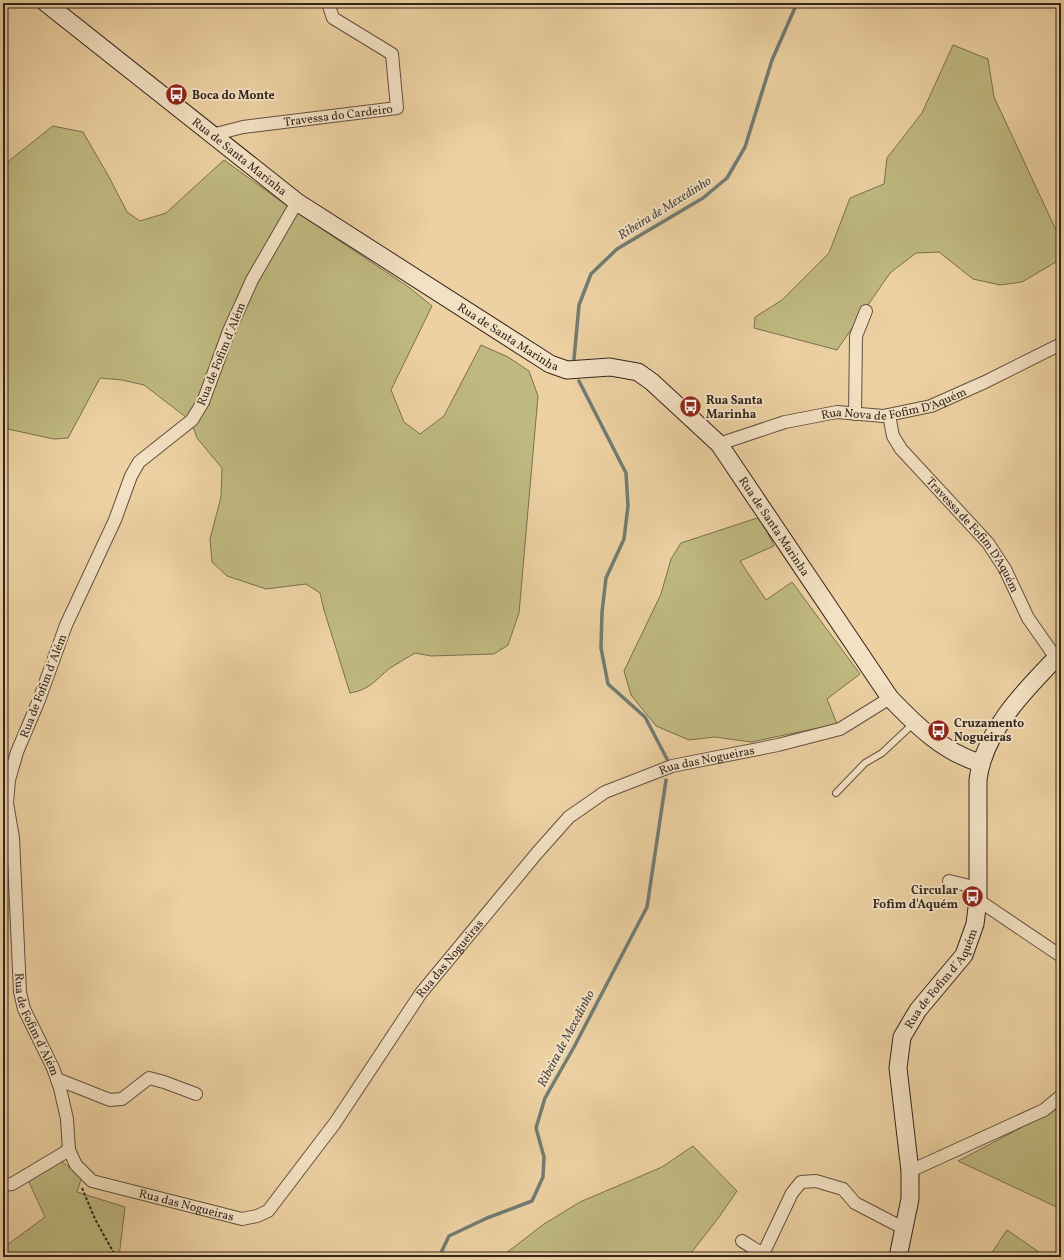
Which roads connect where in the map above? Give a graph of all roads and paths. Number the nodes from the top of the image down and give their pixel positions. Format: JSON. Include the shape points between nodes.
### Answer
{"nodes":[{"id":1,"x":46,"y":3,"type":"edge"},
{"id":2,"x":328,"y":3,"type":"edge"},
{"id":3,"x":212,"y":135,"type":"junction"},
{"id":4,"x":297,"y":202,"type":"junction"},
{"id":5,"x":866,"y":311,"type":"dead end"},
{"id":6,"x":1061,"y":344,"type":"edge"},
{"id":7,"x":855,"y":414,"type":"junction"},
{"id":8,"x":889,"y":415,"type":"junction"},
{"id":9,"x":719,"y":444,"type":"junction"},
{"id":10,"x":1058,"y":656,"type":"edge"},
{"id":11,"x":890,"y":698,"type":"junction"},
{"id":12,"x":914,"y":723,"type":"junction"},
{"id":13,"x":980,"y":763,"type":"junction"},
{"id":14,"x":836,"y":793,"type":"dead end"},
{"id":15,"x":948,"y":881,"type":"dead end"},
{"id":16,"x":978,"y":894,"type":"junction"},
{"id":17,"x":1061,"y":956,"type":"edge"},
{"id":18,"x":57,"y":1079,"type":"junction"},
{"id":19,"x":196,"y":1094,"type":"dead end"},
{"id":20,"x":1061,"y":1096,"type":"edge"},
{"id":21,"x":69,"y":1150,"type":"junction"},
{"id":22,"x":76,"y":1165,"type":"junction"},
{"id":23,"x":910,"y":1171,"type":"junction"},
{"id":24,"x":3,"y":1185,"type":"edge"},
{"id":25,"x":905,"y":1229,"type":"junction"},
{"id":26,"x":742,"y":1241,"type":"dead end"},
{"id":27,"x":116,"y":1257,"type":"edge"},
{"id":28,"x":898,"y":1257,"type":"edge"}],
"edges":[{"from":1,"to":3,"type":"street","name":"Rua de Santa Marinha"},
{"from":2,"to":3,"type":"street","name":"Travessa do Cardeiro","via":[[333,18],[392,54],[397,108],[243,127]]},
{"from":3,"to":4,"type":"street","name":"Rua de Santa Marinha"},
{"from":4,"to":9,"type":"street","name":"Rua de Santa Marinha","via":[[550,364],[568,370],[610,367],[638,372]]},
{"from":4,"to":18,"type":"street","name":"Rua de Fofim d´Além","via":[[252,280],[229,331],[203,402],[192,420],[139,462],[131,476],[115,520],[66,625],[17,752],[9,780],[7,803],[13,838],[20,992],[24,1009]]},
{"from":5,"to":7,"type":"street","via":[[856,336]]},
{"from":6,"to":8,"type":"street","name":"Rua Nova de Fofim D'Aquém","via":[[931,406]]},
{"from":7,"to":8,"type":"street","name":"Rua Nova de Fofim D'Aquém"},
{"from":7,"to":9,"type":"street","name":"Rua Nova de Fofim D'Aquém","via":[[837,412],[785,422]]},
{"from":8,"to":10,"type":"street","name":"Travessa de Fofim D'Aquém","via":[[893,436],[901,450],[967,518],[997,555],[1028,618]]},
{"from":9,"to":11,"type":"street","name":"Rua de Santa Marinha"},
{"from":10,"to":13,"type":"street","name":"Rua de Fofim d´Aquém","via":[[1018,700],[992,736]]},
{"from":11,"to":12,"type":"street","name":"Rua de Santa Marinha"},
{"from":11,"to":22,"type":"street","name":"Rua das Nogueiras","via":[[840,729],[778,745],[672,766],[605,792],[569,817],[421,993],[335,1122],[268,1211],[242,1219],[92,1180]]},
{"from":12,"to":13,"type":"street","name":"Rua de Santa Marinha","via":[[951,752]]},
{"from":12,"to":14,"type":"lane","via":[[882,753],[865,763]]},
{"from":13,"to":16,"type":"street","name":"Rua de Fofim d´Aquém"},
{"from":15,"to":16,"type":"street"},
{"from":16,"to":17,"type":"street"},
{"from":16,"to":23,"type":"street","name":"Rua de Fofim d´Aquém","via":[[975,924],[964,955],[918,1010],[902,1037],[898,1068]]},
{"from":18,"to":19,"type":"street","via":[[110,1100],[122,1099],[149,1078]]},
{"from":18,"to":21,"type":"street","name":"Rua de Fofim d´Além","via":[[67,1119]]},
{"from":20,"to":23,"type":"street","via":[[1044,1110]]},
{"from":21,"to":22,"type":"street","name":"Rua das Nogueiras"},
{"from":21,"to":24,"type":"street","via":[[12,1184]]},
{"from":22,"to":27,"type":"path","via":[[80,1172],[84,1195]]},
{"from":23,"to":25,"type":"street","name":"Rua de Fofim d´Aquém","via":[[910,1199]]},
{"from":25,"to":26,"type":"street","via":[[855,1203],[843,1189],[816,1181],[801,1182],[792,1193],[763,1254]]},
{"from":25,"to":28,"type":"street","name":"Rua de Fofim d´Aquém"}]}
